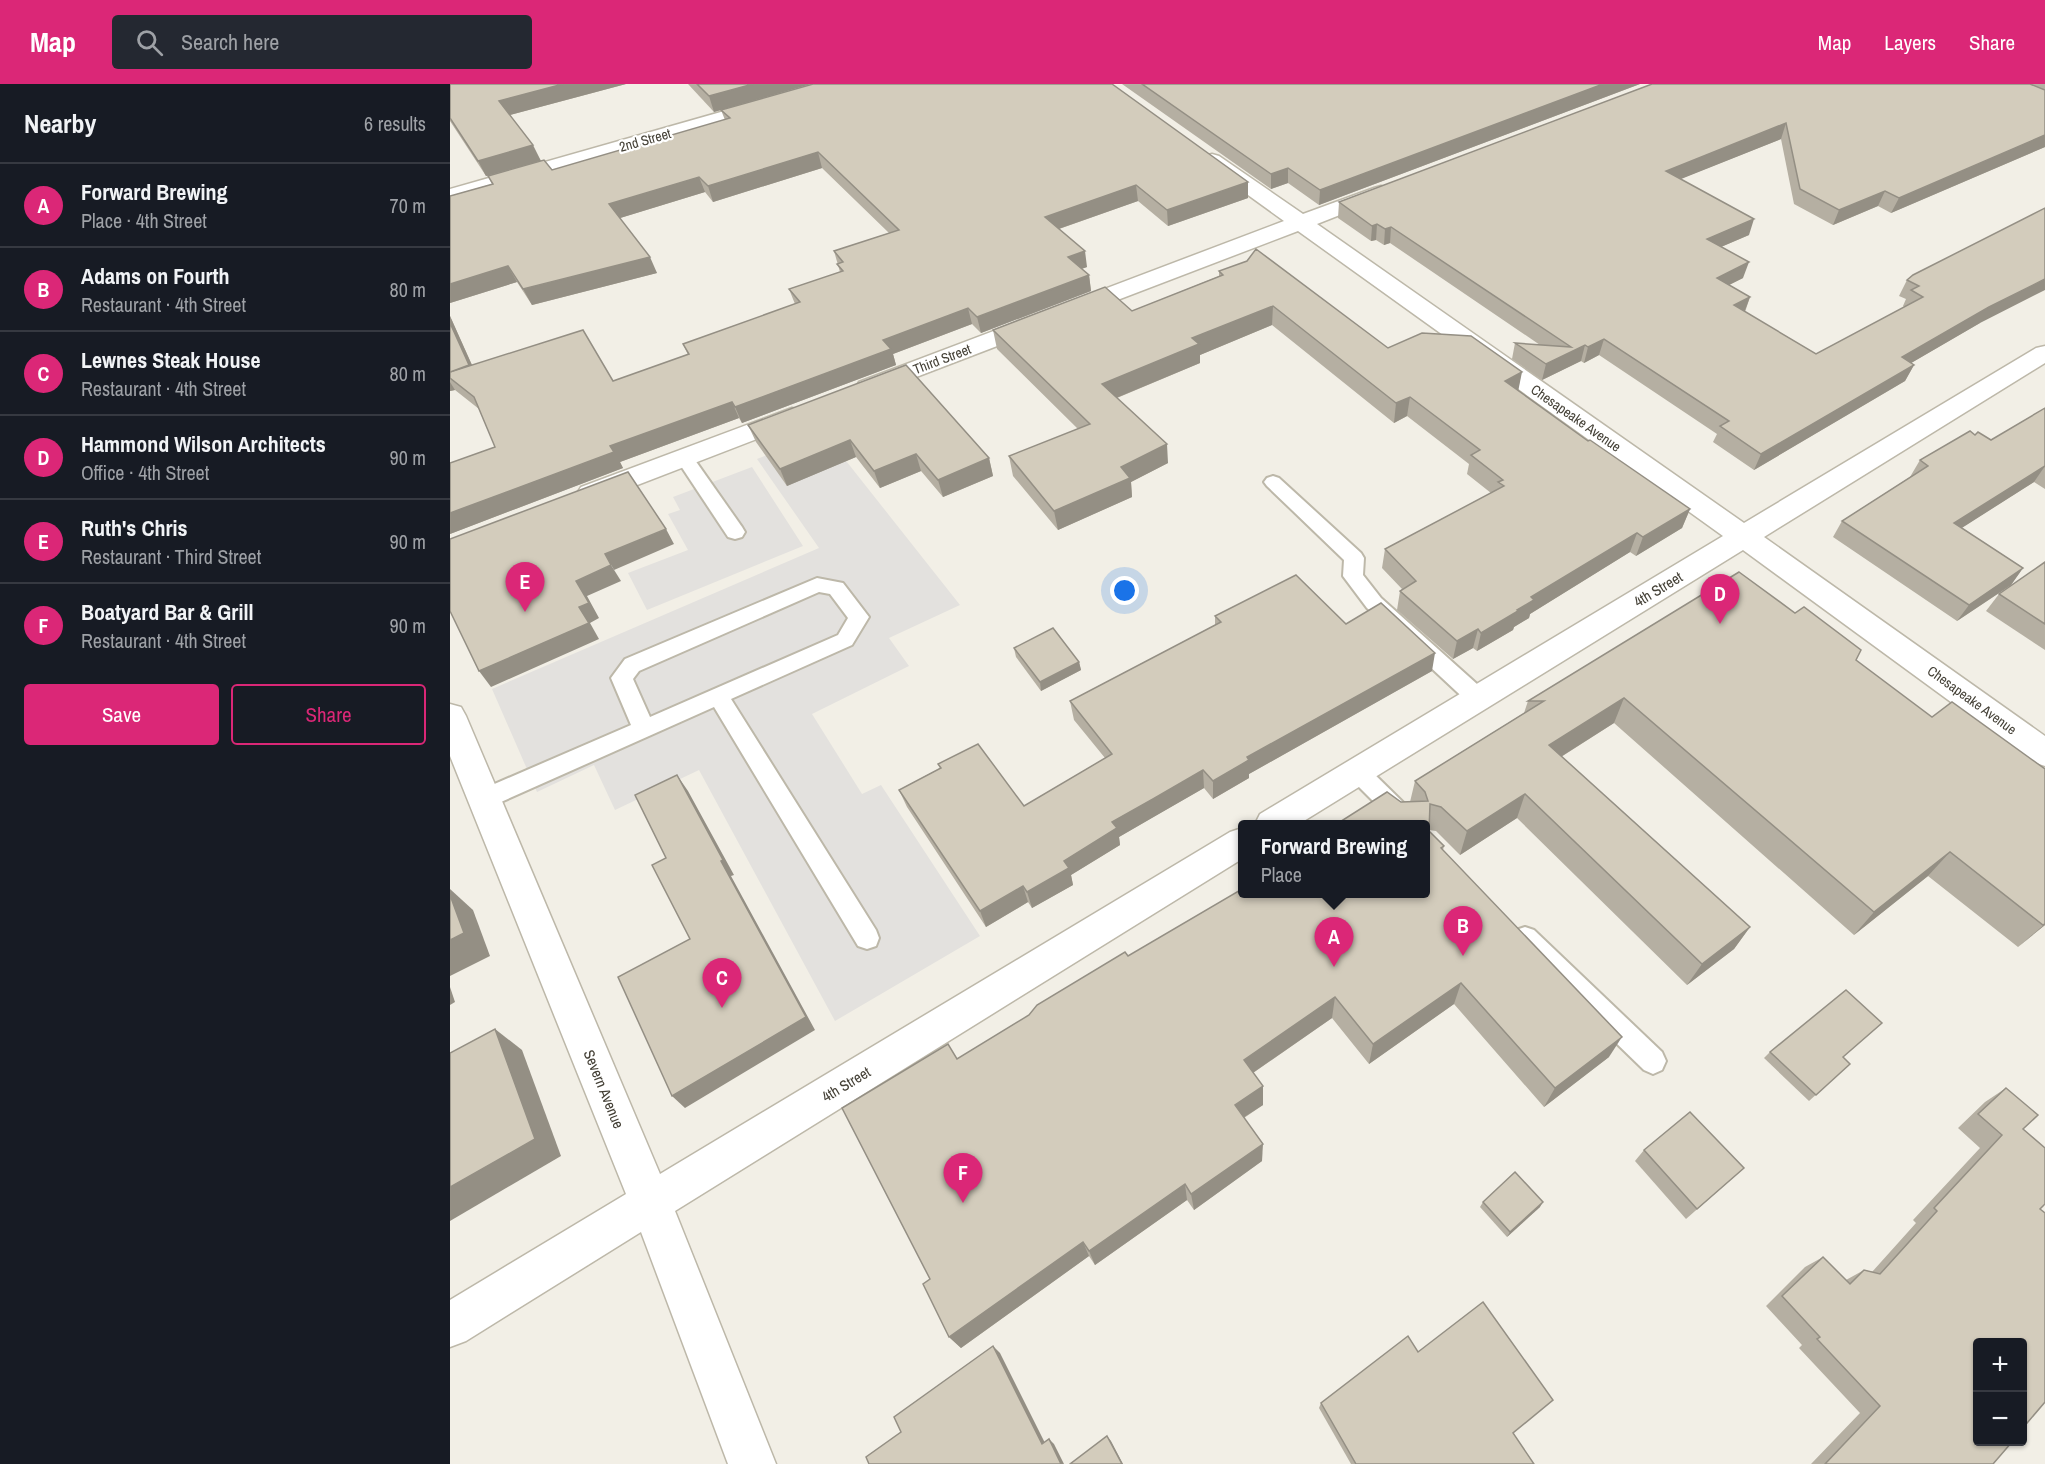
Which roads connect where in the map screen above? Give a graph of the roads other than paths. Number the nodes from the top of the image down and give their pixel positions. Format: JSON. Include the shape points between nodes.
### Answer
{"nodes":[{"id":1,"x":840,"y":84,"type":"edge"},
{"id":2,"x":1191,"y":145,"type":"edge"},
{"id":3,"x":1398,"y":185,"type":"edge"},
{"id":4,"x":450,"y":196,"type":"edge"},
{"id":5,"x":1299,"y":223,"type":"junction"},
{"id":6,"x":2045,"y":353,"type":"edge"},
{"id":7,"x":852,"y":394,"type":"edge"},
{"id":8,"x":818,"y":406,"type":"edge"},
{"id":9,"x":684,"y":458,"type":"junction"},
{"id":10,"x":1273,"y":482,"type":"dead end"},
{"id":11,"x":573,"y":500,"type":"edge"},
{"id":12,"x":735,"y":532,"type":"dead end"},
{"id":13,"x":1744,"y":537,"type":"junction"},
{"id":14,"x":718,"y":696,"type":"junction"},
{"id":15,"x":1479,"y":699,"type":"junction"},
{"id":16,"x":450,"y":716,"type":"edge"},
{"id":17,"x":644,"y":729,"type":"junction"},
{"id":18,"x":2045,"y":753,"type":"edge"},
{"id":19,"x":1358,"y":772,"type":"junction"},
{"id":20,"x":484,"y":799,"type":"junction"},
{"id":21,"x":1280,"y":820,"type":"edge"},
{"id":22,"x":1405,"y":820,"type":"edge"},
{"id":23,"x":1238,"y":844,"type":"edge"},
{"id":24,"x":1508,"y":921,"type":"edge"},
{"id":25,"x":867,"y":938,"type":"dead end"},
{"id":26,"x":1653,"y":1061,"type":"dead end"},
{"id":27,"x":651,"y":1203,"type":"junction"},
{"id":28,"x":450,"y":1325,"type":"edge"},
{"id":29,"x":752,"y":1464,"type":"edge"}],
"edges":[{"from":1,"to":4,"type":"street","name":"2nd Street"},
{"from":2,"to":5,"type":"street","name":"Chesapeake Avenue"},
{"from":3,"to":5,"type":"street","name":"Third Street"},
{"from":5,"to":7,"type":"street","name":"Third Street"},
{"from":5,"to":13,"type":"street","name":"Chesapeake Avenue"},
{"from":6,"to":13,"type":"street","name":"4th Street"},
{"from":8,"to":9,"type":"street"},
{"from":9,"to":11,"type":"street"},
{"from":9,"to":12,"type":"lane"},
{"from":10,"to":15,"type":"lane","via":[[1354,558],[1353,576],[1374,603]]},
{"from":13,"to":15,"type":"street","name":"4th Street"},
{"from":13,"to":18,"type":"street","name":"Chesapeake Avenue"},
{"from":14,"to":17,"type":"lane"},
{"from":14,"to":17,"type":"lane","via":[[845,640],[859,617],[836,588],[817,585],[632,665],[622,678]]},
{"from":14,"to":25,"type":"lane"},
{"from":15,"to":19,"type":"street","name":"4th Street"},
{"from":16,"to":20,"type":"street","name":"Severn Avenue"},
{"from":17,"to":20,"type":"lane"},
{"from":19,"to":21,"type":"street","name":"4th Street"},
{"from":19,"to":22,"type":"lane"},
{"from":20,"to":27,"type":"street","name":"Severn Avenue"},
{"from":23,"to":27,"type":"street","name":"4th Street"},
{"from":24,"to":26,"type":"lane"},
{"from":27,"to":28,"type":"street","name":"4th Street"},
{"from":27,"to":29,"type":"street","name":"Severn Avenue"}]}
